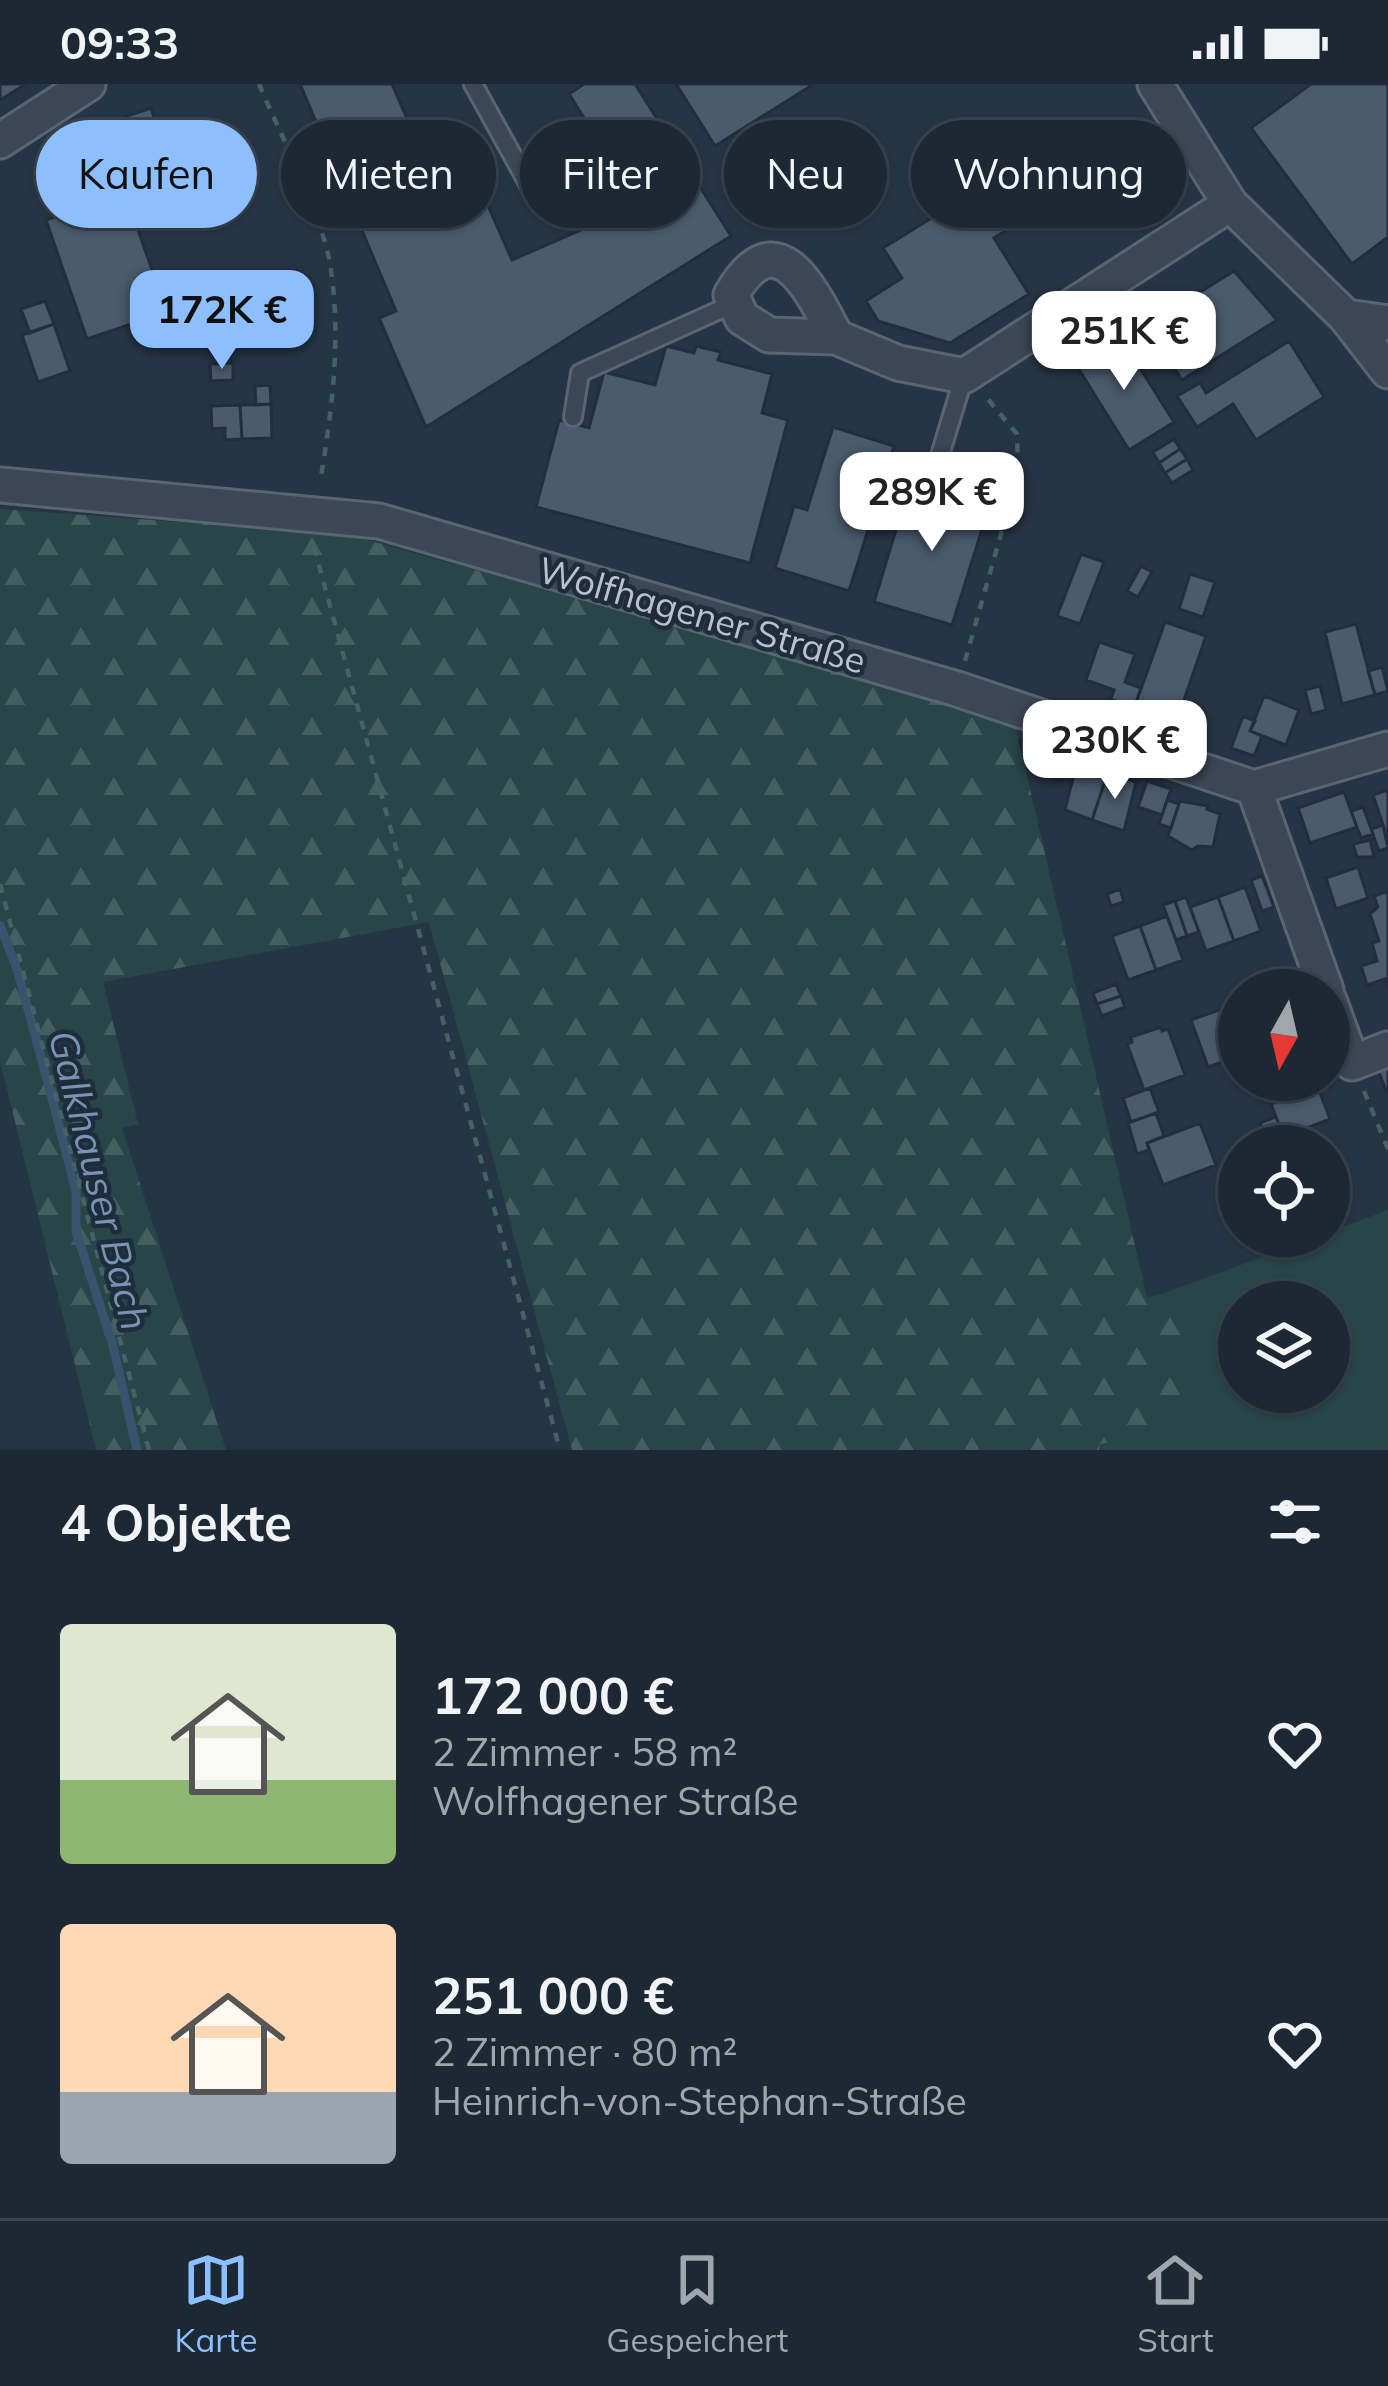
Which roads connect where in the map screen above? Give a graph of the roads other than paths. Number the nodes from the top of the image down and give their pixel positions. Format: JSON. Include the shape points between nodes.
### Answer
{"nodes":[{"id":1,"x":88,"y":84,"type":"edge"},
{"id":2,"x":473,"y":84,"type":"edge"},
{"id":3,"x":1155,"y":84,"type":"edge"},
{"id":4,"x":0,"y":141,"type":"edge"},
{"id":5,"x":520,"y":169,"type":"edge"},
{"id":6,"x":1230,"y":204,"type":"junction"},
{"id":7,"x":735,"y":303,"type":"junction"},
{"id":8,"x":1346,"y":317,"type":"junction"},
{"id":9,"x":1388,"y":323,"type":"edge"},
{"id":10,"x":836,"y":337,"type":"junction"},
{"id":11,"x":1388,"y":371,"type":"edge"},
{"id":12,"x":964,"y":376,"type":"junction"},
{"id":13,"x":573,"y":416,"type":"dead end"},
{"id":14,"x":0,"y":485,"type":"edge"},
{"id":15,"x":931,"y":485,"type":"dead end"},
{"id":16,"x":1388,"y":749,"type":"edge"},
{"id":17,"x":1254,"y":788,"type":"junction"},
{"id":18,"x":1318,"y":969,"type":"edge"},
{"id":19,"x":1388,"y":1049,"type":"edge"},
{"id":20,"x":1350,"y":1058,"type":"edge"}],
"edges":[{"from":1,"to":4,"type":"street"},
{"from":2,"to":5,"type":"lane"},
{"from":3,"to":6,"type":"street"},
{"from":6,"to":8,"type":"street"},
{"from":6,"to":12,"type":"street"},
{"from":7,"to":10,"type":"street","via":[[742,318],[769,335]]},
{"from":7,"to":10,"type":"street","via":[[731,295],[744,273],[762,261],[789,264],[807,280]]},
{"from":7,"to":13,"type":"lane","via":[[580,373]]},
{"from":8,"to":9,"type":"street"},
{"from":8,"to":11,"type":"street"},
{"from":10,"to":12,"type":"street","via":[[898,363]]},
{"from":12,"to":15,"type":"lane"},
{"from":14,"to":17,"type":"street","name":"Wolfhagener Straße","via":[[379,521],[957,689]]},
{"from":16,"to":17,"type":"street"},
{"from":17,"to":18,"type":"street"},
{"from":19,"to":20,"type":"street"}]}
